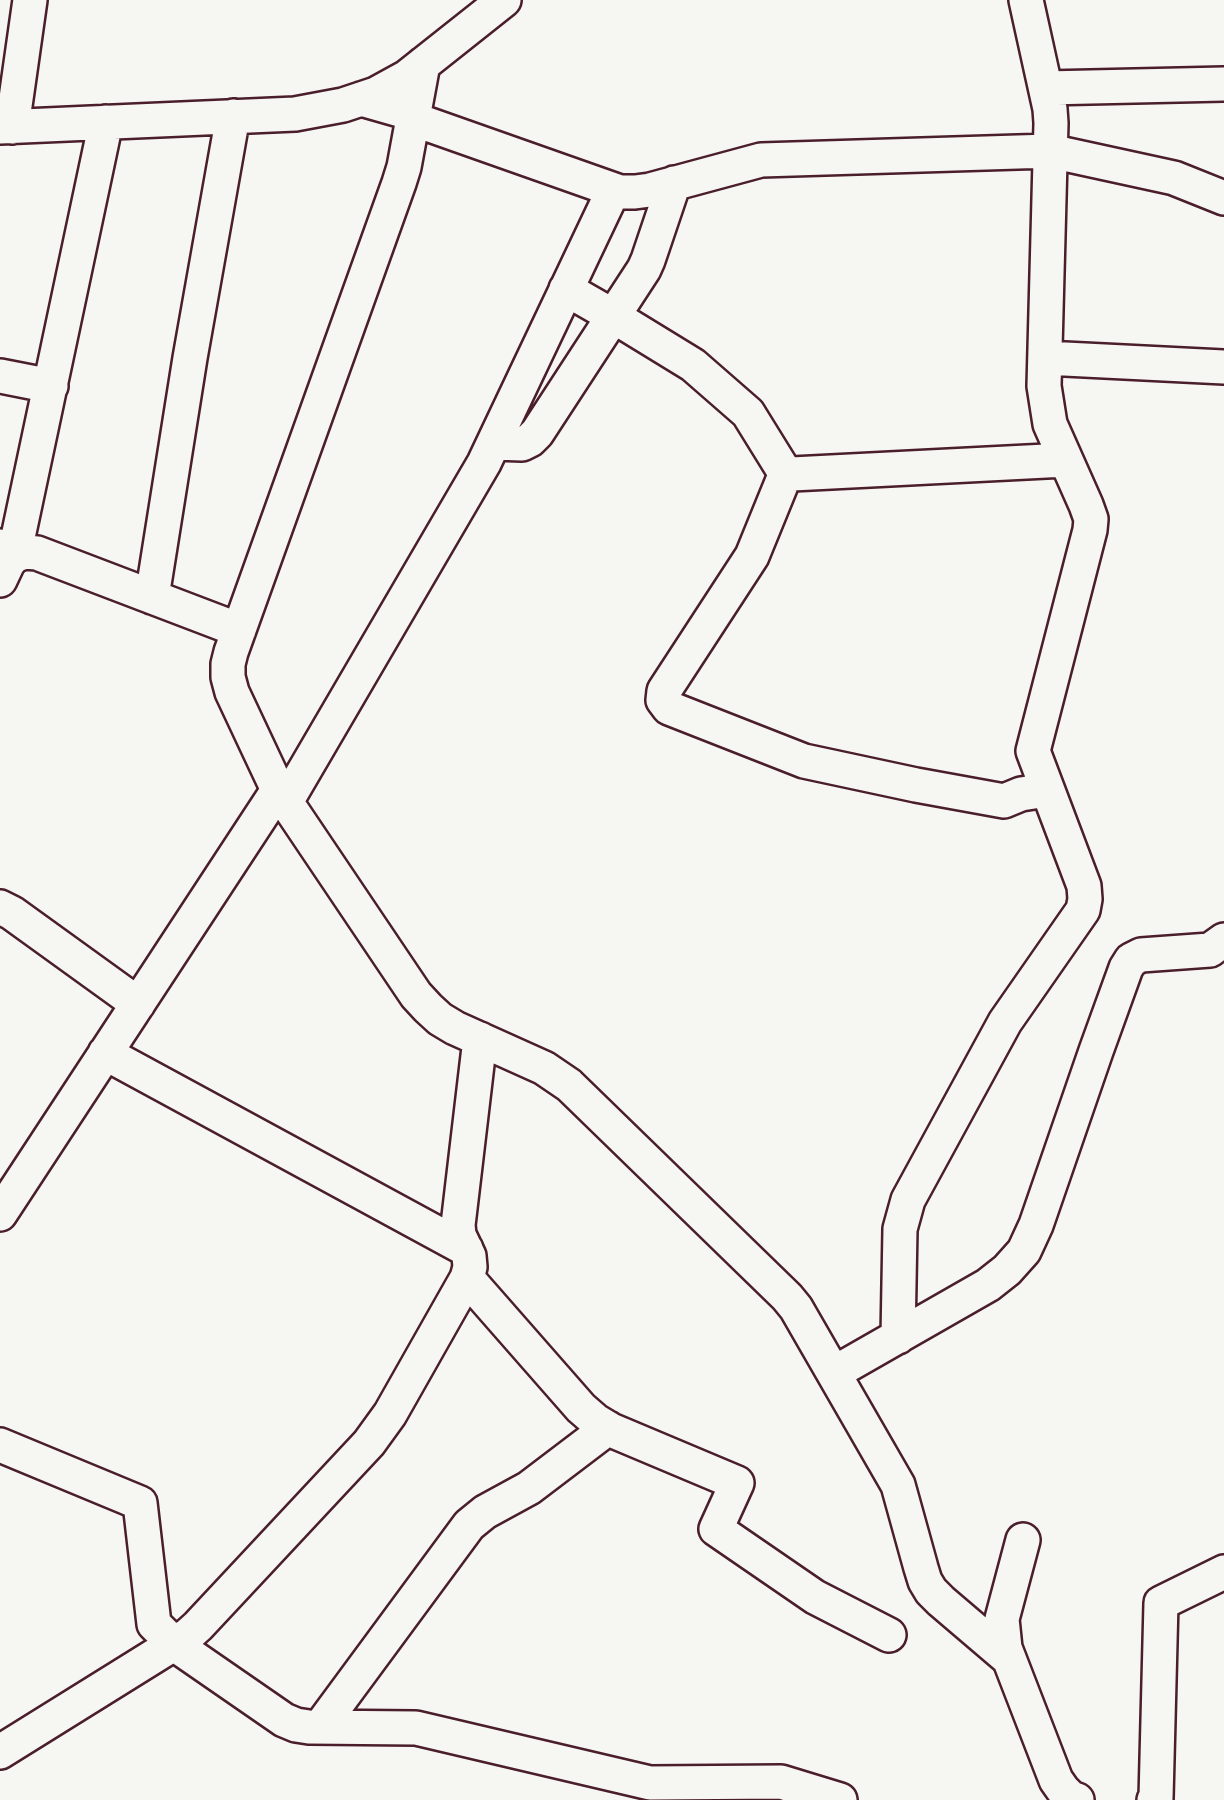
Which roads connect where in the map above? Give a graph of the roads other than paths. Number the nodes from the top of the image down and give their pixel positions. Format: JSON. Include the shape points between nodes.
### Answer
{"nodes":[{"id":1,"x":30,"y":0,"type":"edge"},
{"id":2,"x":504,"y":0,"type":"edge"},
{"id":3,"x":1026,"y":0,"type":"edge"},
{"id":4,"x":423,"y":64,"type":"junction"},
{"id":5,"x":1224,"y":84,"type":"edge"},
{"id":6,"x":1046,"y":88,"type":"junction"},
{"id":7,"x":361,"y":99,"type":"junction"},
{"id":8,"x":233,"y":116,"type":"junction"},
{"id":9,"x":413,"y":119,"type":"junction"},
{"id":10,"x":106,"y":122,"type":"junction"},
{"id":11,"x":6,"y":127,"type":"edge"},
{"id":12,"x":1050,"y":151,"type":"junction"},
{"id":13,"x":674,"y":183,"type":"junction"},
{"id":14,"x":613,"y":191,"type":"junction"},
{"id":15,"x":1224,"y":198,"type":"edge"},
{"id":16,"x":566,"y":290,"type":"junction"},
{"id":17,"x":613,"y":316,"type":"junction"},
{"id":18,"x":1044,"y":358,"type":"junction"},
{"id":19,"x":1224,"y":367,"type":"edge"},
{"id":20,"x":0,"y":376,"type":"edge"},
{"id":21,"x":51,"y":386,"type":"junction"},
{"id":22,"x":494,"y":442,"type":"junction"},
{"id":23,"x":1066,"y":460,"type":"junction"},
{"id":24,"x":787,"y":476,"type":"junction"},
{"id":25,"x":5,"y":560,"type":"edge"},
{"id":26,"x":152,"y":597,"type":"junction"},
{"id":27,"x":239,"y":630,"type":"junction"},
{"id":28,"x":1047,"y":790,"type":"junction"},
{"id":29,"x":282,"y":796,"type":"junction"},
{"id":30,"x":0,"y":907,"type":"edge"},
{"id":31,"x":1224,"y":940,"type":"edge"},
{"id":32,"x":138,"y":1004,"type":"junction"},
{"id":33,"x":480,"y":1039,"type":"junction"},
{"id":34,"x":105,"y":1053,"type":"junction"},
{"id":35,"x":0,"y":1215,"type":"edge"},
{"id":36,"x":466,"y":1264,"type":"junction"},
{"id":37,"x":898,"y":1337,"type":"junction"},
{"id":38,"x":834,"y":1373,"type":"junction"},
{"id":39,"x":608,"y":1428,"type":"junction"},
{"id":40,"x":0,"y":1445,"type":"edge"},
{"id":41,"x":1023,"y":1540,"type":"dead end"},
{"id":42,"x":1224,"y":1572,"type":"edge"},
{"id":43,"x":889,"y":1635,"type":"dead end"},
{"id":44,"x":174,"y":1644,"type":"junction"},
{"id":45,"x":1009,"y":1659,"type":"junction"},
{"id":46,"x":320,"y":1727,"type":"junction"},
{"id":47,"x":0,"y":1752,"type":"edge"},
{"id":48,"x":840,"y":1800,"type":"edge"},
{"id":49,"x":1077,"y":1800,"type":"edge"},
{"id":50,"x":1154,"y":1800,"type":"edge"}],
"edges":[{"from":1,"to":11,"type":"street"},
{"from":2,"to":4,"type":"street"},
{"from":3,"to":6,"type":"street"},
{"from":4,"to":7,"type":"street","via":[[407,77]]},
{"from":4,"to":9,"type":"street"},
{"from":5,"to":6,"type":"street"},
{"from":6,"to":12,"type":"street","via":[[1051,116]]},
{"from":7,"to":8,"type":"street","via":[[295,114]]},
{"from":7,"to":9,"type":"street","via":[[403,111]]},
{"from":8,"to":10,"type":"street"},
{"from":8,"to":26,"type":"street"},
{"from":9,"to":14,"type":"street"},
{"from":9,"to":27,"type":"street","via":[[399,183]]},
{"from":10,"to":11,"type":"street"},
{"from":10,"to":21,"type":"street"},
{"from":12,"to":13,"type":"street","via":[[761,160]]},
{"from":12,"to":15,"type":"street","via":[[1174,178]]},
{"from":12,"to":18,"type":"street"},
{"from":13,"to":14,"type":"street","via":[[635,192]]},
{"from":13,"to":17,"type":"street","via":[[648,260]]},
{"from":14,"to":16,"type":"street"},
{"from":16,"to":17,"type":"street"},
{"from":16,"to":22,"type":"street"},
{"from":17,"to":22,"type":"street","via":[[537,433],[522,444]]},
{"from":17,"to":24,"type":"street","via":[[693,365],[748,413]]},
{"from":18,"to":19,"type":"street"},
{"from":18,"to":23,"type":"street","via":[[1050,424]]},
{"from":20,"to":21,"type":"street"},
{"from":21,"to":25,"type":"street"},
{"from":22,"to":29,"type":"street"},
{"from":23,"to":24,"type":"street"},
{"from":23,"to":28,"type":"street","via":[[1091,519],[1034,745]]},
{"from":24,"to":28,"type":"street","via":[[752,556],[664,691],[663,700],[669,708],[804,761],[1004,801]]},
{"from":25,"to":26,"type":"street","via":[[25,552],[37,553]]},
{"from":26,"to":27,"type":"street"},
{"from":27,"to":29,"type":"street","via":[[228,677]]},
{"from":28,"to":37,"type":"street","via":[[1084,886],[1083,910],[1005,1022],[908,1200],[900,1229]]},
{"from":29,"to":32,"type":"street"},
{"from":29,"to":33,"type":"street","via":[[416,995],[440,1019]]},
{"from":30,"to":32,"type":"street"},
{"from":31,"to":37,"type":"street","via":[[1210,950],[1141,955],[1131,960],[1024,1251],[988,1285]]},
{"from":32,"to":34,"type":"street"},
{"from":33,"to":36,"type":"street","via":[[458,1225]]},
{"from":33,"to":38,"type":"street","via":[[544,1068],[569,1085],[787,1297]]},
{"from":34,"to":35,"type":"street"},
{"from":34,"to":36,"type":"street"},
{"from":36,"to":39,"type":"street","via":[[581,1408]]},
{"from":36,"to":44,"type":"street","via":[[390,1414],[369,1443],[198,1626]]},
{"from":37,"to":38,"type":"street"},
{"from":38,"to":45,"type":"street","via":[[902,1492],[921,1568],[931,1591]]},
{"from":39,"to":43,"type":"street","via":[[737,1483],[716,1529],[815,1597]]},
{"from":39,"to":46,"type":"street","via":[[530,1488],[469,1525]]},
{"from":40,"to":44,"type":"street","via":[[140,1503],[154,1624]]},
{"from":41,"to":45,"type":"street","via":[[1002,1619]]},
{"from":42,"to":50,"type":"street","via":[[1161,1602]]},
{"from":44,"to":46,"type":"street","via":[[284,1720]]},
{"from":44,"to":47,"type":"street"},
{"from":45,"to":49,"type":"street","via":[[1056,1780]]},
{"from":46,"to":48,"type":"street","via":[[416,1728],[650,1783],[782,1782]]}]}
